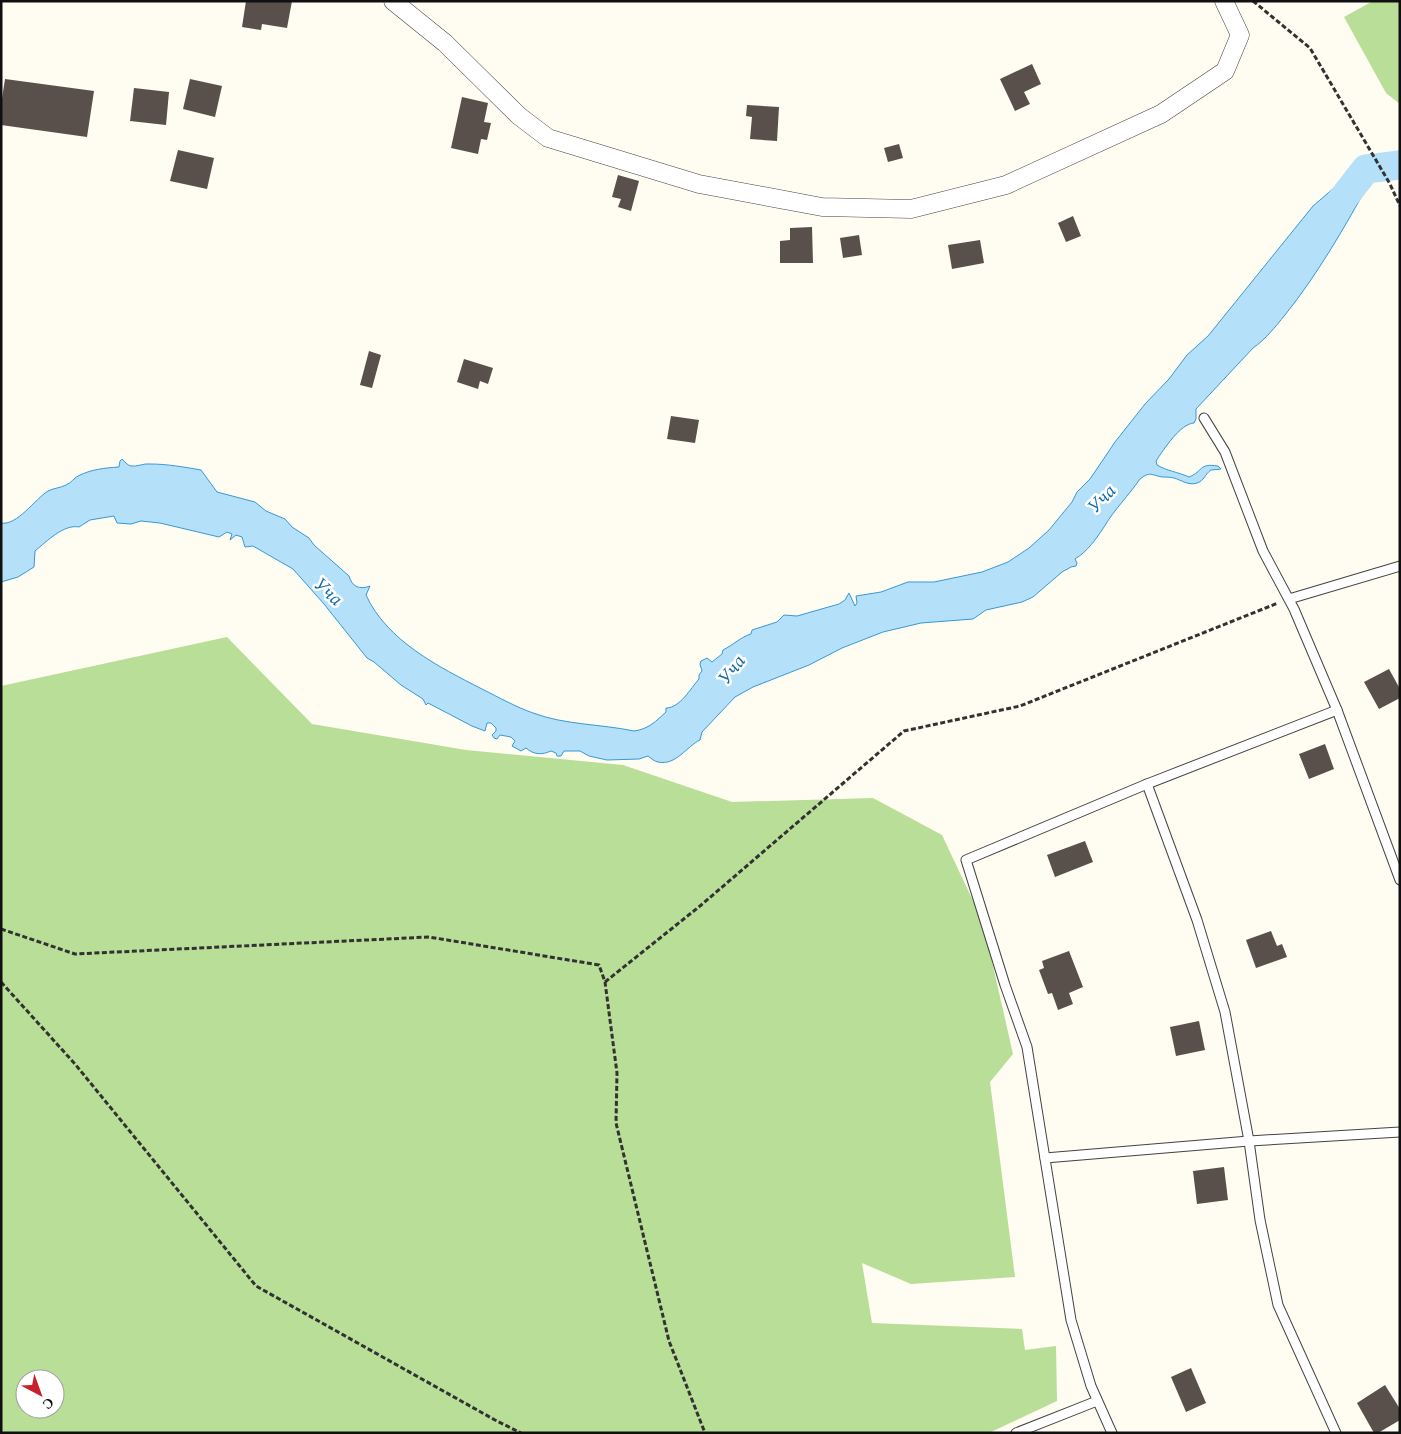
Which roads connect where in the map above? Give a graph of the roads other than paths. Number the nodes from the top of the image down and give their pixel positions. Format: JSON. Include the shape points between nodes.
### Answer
{"nodes":[{"id":1,"x":393,"y":1,"type":"edge"},
{"id":2,"x":1224,"y":1,"type":"edge"},
{"id":3,"x":1204,"y":418,"type":"dead end"},
{"id":4,"x":1400,"y":566,"type":"edge"},
{"id":5,"x":1289,"y":599,"type":"junction"},
{"id":6,"x":1337,"y":710,"type":"junction"},
{"id":7,"x":1147,"y":784,"type":"junction"},
{"id":8,"x":1400,"y":880,"type":"edge"},
{"id":9,"x":1400,"y":1132,"type":"edge"},
{"id":10,"x":1249,"y":1141,"type":"junction"},
{"id":11,"x":1045,"y":1158,"type":"junction"},
{"id":12,"x":1098,"y":1401,"type":"junction"},
{"id":13,"x":1016,"y":1433,"type":"edge"},
{"id":14,"x":1112,"y":1433,"type":"edge"},
{"id":15,"x":1336,"y":1433,"type":"edge"}],
"edges":[{"from":1,"to":2,"type":"street","via":[[445,43],[519,116],[548,138],[699,184],[822,207],[911,209],[1006,185],[1161,114],[1225,71],[1240,35]]},
{"from":3,"to":5,"type":"lane","via":[[1225,452],[1263,551]]},
{"from":4,"to":5,"type":"lane"},
{"from":5,"to":6,"type":"lane"},
{"from":6,"to":7,"type":"lane"},
{"from":6,"to":8,"type":"lane"},
{"from":7,"to":10,"type":"lane","via":[[1197,920],[1225,1012]]},
{"from":7,"to":11,"type":"lane","via":[[966,860],[1027,1047]]},
{"from":9,"to":10,"type":"lane"},
{"from":10,"to":11,"type":"lane"},
{"from":10,"to":15,"type":"lane","via":[[1260,1220],[1278,1305]]},
{"from":11,"to":12,"type":"lane","via":[[1071,1320]]},
{"from":12,"to":13,"type":"lane"},
{"from":12,"to":14,"type":"lane"}]}
